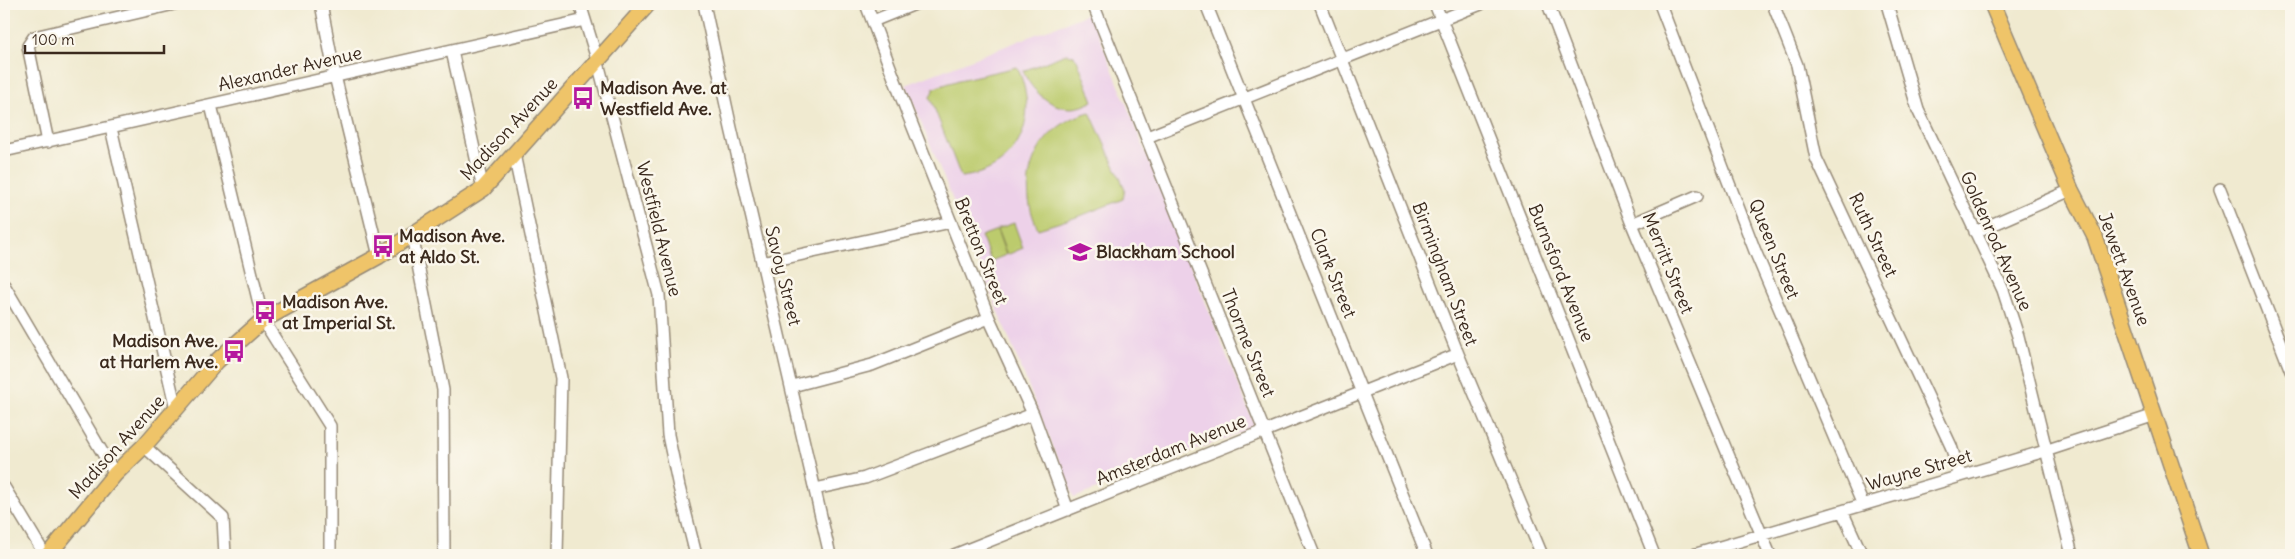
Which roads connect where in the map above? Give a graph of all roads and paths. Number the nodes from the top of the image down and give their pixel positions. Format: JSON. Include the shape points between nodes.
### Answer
{"nodes":[{"id":1,"x":174,"y":4,"type":"edge"},
{"id":2,"x":321,"y":4,"type":"edge"},
{"id":3,"x":580,"y":4,"type":"edge"},
{"id":4,"x":648,"y":4,"type":"edge"},
{"id":5,"x":704,"y":4,"type":"edge"},
{"id":6,"x":866,"y":4,"type":"edge"},
{"id":7,"x":915,"y":4,"type":"edge"},
{"id":8,"x":1093,"y":4,"type":"edge"},
{"id":9,"x":1206,"y":4,"type":"edge"},
{"id":10,"x":1320,"y":4,"type":"edge"},
{"id":11,"x":1435,"y":4,"type":"edge"},
{"id":12,"x":1481,"y":4,"type":"edge"},
{"id":13,"x":1548,"y":4,"type":"edge"},
{"id":14,"x":1660,"y":4,"type":"edge"},
{"id":15,"x":1773,"y":4,"type":"edge"},
{"id":16,"x":1887,"y":4,"type":"edge"},
{"id":17,"x":1992,"y":4,"type":"edge"},
{"id":18,"x":585,"y":20,"type":"junction"},
{"id":19,"x":1442,"y":20,"type":"junction"},
{"id":20,"x":872,"y":21,"type":"junction"},
{"id":21,"x":452,"y":51,"type":"junction"},
{"id":22,"x":597,"y":59,"type":"junction"},
{"id":23,"x":1343,"y":59,"type":"junction"},
{"id":24,"x":335,"y":76,"type":"junction"},
{"id":25,"x":1244,"y":99,"type":"junction"},
{"id":26,"x":212,"y":105,"type":"junction"},
{"id":27,"x":111,"y":128,"type":"junction"},
{"id":28,"x":1147,"y":137,"type":"junction"},
{"id":29,"x":48,"y":142,"type":"junction"},
{"id":30,"x":4,"y":152,"type":"edge"},
{"id":31,"x":514,"y":154,"type":"junction"},
{"id":32,"x":483,"y":189,"type":"junction"},
{"id":33,"x":2220,"y":189,"type":"dead end"},
{"id":34,"x":2071,"y":190,"type":"junction"},
{"id":35,"x":1698,"y":196,"type":"dead end"},
{"id":36,"x":951,"y":222,"type":"junction"},
{"id":37,"x":1632,"y":224,"type":"junction"},
{"id":38,"x":1975,"y":232,"type":"junction"},
{"id":39,"x":412,"y":235,"type":"junction"},
{"id":40,"x":379,"y":256,"type":"junction"},
{"id":41,"x":762,"y":263,"type":"junction"},
{"id":42,"x":4,"y":285,"type":"edge"},
{"id":43,"x":989,"y":318,"type":"junction"},
{"id":44,"x":263,"y":320,"type":"junction"},
{"id":45,"x":1458,"y":354,"type":"junction"},
{"id":46,"x":2291,"y":371,"type":"edge"},
{"id":47,"x":792,"y":386,"type":"junction"},
{"id":48,"x":1362,"y":392,"type":"junction"},
{"id":49,"x":176,"y":409,"type":"junction"},
{"id":50,"x":1033,"y":414,"type":"junction"},
{"id":51,"x":2155,"y":415,"type":"junction"},
{"id":52,"x":1264,"y":431,"type":"junction"},
{"id":53,"x":144,"y":446,"type":"junction"},
{"id":54,"x":2045,"y":451,"type":"junction"},
{"id":55,"x":116,"y":474,"type":"junction"},
{"id":56,"x":1960,"y":476,"type":"junction"},
{"id":57,"x":4,"y":487,"type":"edge"},
{"id":58,"x":815,"y":489,"type":"junction"},
{"id":59,"x":1863,"y":505,"type":"junction"},
{"id":60,"x":1068,"y":510,"type":"junction"},
{"id":61,"x":1842,"y":511,"type":"junction"},
{"id":62,"x":1761,"y":534,"type":"junction"},
{"id":63,"x":47,"y":555,"type":"edge"},
{"id":64,"x":225,"y":555,"type":"edge"},
{"id":65,"x":330,"y":555,"type":"edge"},
{"id":66,"x":444,"y":555,"type":"edge"},
{"id":67,"x":557,"y":555,"type":"edge"},
{"id":68,"x":696,"y":555,"type":"edge"},
{"id":69,"x":830,"y":555,"type":"edge"},
{"id":70,"x":954,"y":555,"type":"edge"},
{"id":71,"x":1314,"y":555,"type":"edge"},
{"id":72,"x":1427,"y":555,"type":"edge"},
{"id":73,"x":1542,"y":555,"type":"edge"},
{"id":74,"x":1654,"y":555,"type":"edge"},
{"id":75,"x":1693,"y":555,"type":"edge"},
{"id":76,"x":1770,"y":555,"type":"edge"},
{"id":77,"x":1862,"y":555,"type":"edge"},
{"id":78,"x":2072,"y":555,"type":"edge"},
{"id":79,"x":2201,"y":555,"type":"edge"}],
"edges":[{"from":1,"to":29,"type":"street","via":[[34,37],[28,46]]},
{"from":2,"to":24,"type":"street"},
{"from":3,"to":18,"type":"street","name":"Westfield Avenue"},
{"from":4,"to":22,"type":"main road","name":"Madison Avenue"},
{"from":5,"to":41,"type":"street","name":"Savoy Street"},
{"from":6,"to":20,"type":"street","name":"Bretton Street"},
{"from":7,"to":20,"type":"street"},
{"from":8,"to":28,"type":"street","name":"Thorme Street"},
{"from":9,"to":25,"type":"street","name":"Clark Street"},
{"from":10,"to":23,"type":"street","name":"Birmingham Street"},
{"from":11,"to":19,"type":"street","name":"Burnsford Avenue"},
{"from":12,"to":19,"type":"street"},
{"from":13,"to":37,"type":"street","name":"Merritt Street"},
{"from":14,"to":59,"type":"street","name":"Queen Street","via":[[1756,251]]},
{"from":15,"to":56,"type":"street","name":"Ruth Street","via":[[1797,65],[1816,158],[1951,446]]},
{"from":16,"to":38,"type":"street","name":"Goldenrod Avenue","via":[[1918,110]]},
{"from":17,"to":34,"type":"main road","name":"Jewett Avenue"},
{"from":18,"to":21,"type":"street","name":"Alexander Avenue"},
{"from":18,"to":22,"type":"street","name":"Westfield Avenue"},
{"from":19,"to":23,"type":"street"},
{"from":19,"to":74,"type":"street","name":"Burnsford Avenue"},
{"from":20,"to":36,"type":"street","name":"Bretton Street"},
{"from":21,"to":24,"type":"street","name":"Alexander Avenue"},
{"from":21,"to":32,"type":"street"},
{"from":22,"to":31,"type":"main road","name":"Madison Avenue"},
{"from":22,"to":68,"type":"street","name":"Westfield Avenue","via":[[659,295],[668,434]]},
{"from":23,"to":25,"type":"street"},
{"from":23,"to":45,"type":"street","name":"Birmingham Street"},
{"from":24,"to":26,"type":"street","name":"Alexander Avenue"},
{"from":24,"to":40,"type":"street"},
{"from":25,"to":28,"type":"street"},
{"from":25,"to":48,"type":"street","name":"Clark Street"},
{"from":26,"to":27,"type":"street","name":"Alexander Avenue"},
{"from":26,"to":44,"type":"street"},
{"from":27,"to":29,"type":"street","name":"Alexander Avenue"},
{"from":27,"to":49,"type":"street"},
{"from":28,"to":52,"type":"street","name":"Thorme Street"},
{"from":29,"to":30,"type":"street","name":"Alexander Avenue"},
{"from":31,"to":32,"type":"main road","name":"Madison Avenue"},
{"from":31,"to":67,"type":"street","via":[[561,378]]},
{"from":32,"to":39,"type":"main road","name":"Madison Avenue"},
{"from":33,"to":46,"type":"street"},
{"from":34,"to":38,"type":"street"},
{"from":34,"to":51,"type":"main road","name":"Jewett Avenue","via":[[2095,237]]},
{"from":35,"to":37,"type":"street"},
{"from":36,"to":41,"type":"street"},
{"from":36,"to":43,"type":"street","name":"Bretton Street"},
{"from":37,"to":62,"type":"street","name":"Merritt Street"},
{"from":38,"to":54,"type":"street","name":"Goldenrod Avenue","via":[[2002,290],[2018,336]]},
{"from":39,"to":40,"type":"main road","name":"Madison Avenue"},
{"from":39,"to":66,"type":"street","via":[[443,390]]},
{"from":40,"to":44,"type":"main road","name":"Madison Avenue"},
{"from":41,"to":47,"type":"street","name":"Savoy Street"},
{"from":42,"to":55,"type":"street"},
{"from":43,"to":47,"type":"street","via":[[872,365]]},
{"from":43,"to":50,"type":"street","name":"Bretton Street"},
{"from":44,"to":49,"type":"main road","name":"Madison Avenue","via":[[217,361]]},
{"from":44,"to":65,"type":"street","via":[[330,426]]},
{"from":45,"to":48,"type":"street","name":"Amsterdam Avenue"},
{"from":45,"to":73,"type":"street","name":"Birmingham Street"},
{"from":47,"to":58,"type":"street","name":"Savoy Street"},
{"from":48,"to":52,"type":"street","name":"Amsterdam Avenue"},
{"from":48,"to":72,"type":"street","name":"Clark Street"},
{"from":49,"to":53,"type":"main road","name":"Madison Avenue"},
{"from":50,"to":58,"type":"street","via":[[865,478]]},
{"from":50,"to":60,"type":"street","name":"Bretton Street"},
{"from":51,"to":54,"type":"street","name":"Wayne Street"},
{"from":51,"to":79,"type":"main road","name":"Jewett Avenue"},
{"from":52,"to":60,"type":"street","name":"Amsterdam Avenue"},
{"from":52,"to":71,"type":"street","name":"Thorme Street"},
{"from":53,"to":55,"type":"main road","name":"Madison Avenue"},
{"from":53,"to":64,"type":"street","via":[[223,518]]},
{"from":54,"to":56,"type":"street","name":"Wayne Street"},
{"from":54,"to":78,"type":"street","name":"Goldenrod Avenue"},
{"from":55,"to":63,"type":"main road","name":"Madison Avenue"},
{"from":56,"to":59,"type":"street","name":"Wayne Street"},
{"from":57,"to":63,"type":"street"},
{"from":58,"to":69,"type":"street","name":"Savoy Street"},
{"from":59,"to":61,"type":"street","name":"Wayne Street"},
{"from":60,"to":70,"type":"street","name":"Amsterdam Avenue"},
{"from":61,"to":62,"type":"street","name":"Wayne Street"},
{"from":61,"to":77,"type":"street"},
{"from":62,"to":75,"type":"street","name":"Wayne Street"},
{"from":62,"to":76,"type":"street","name":"Merritt Street"}]}
